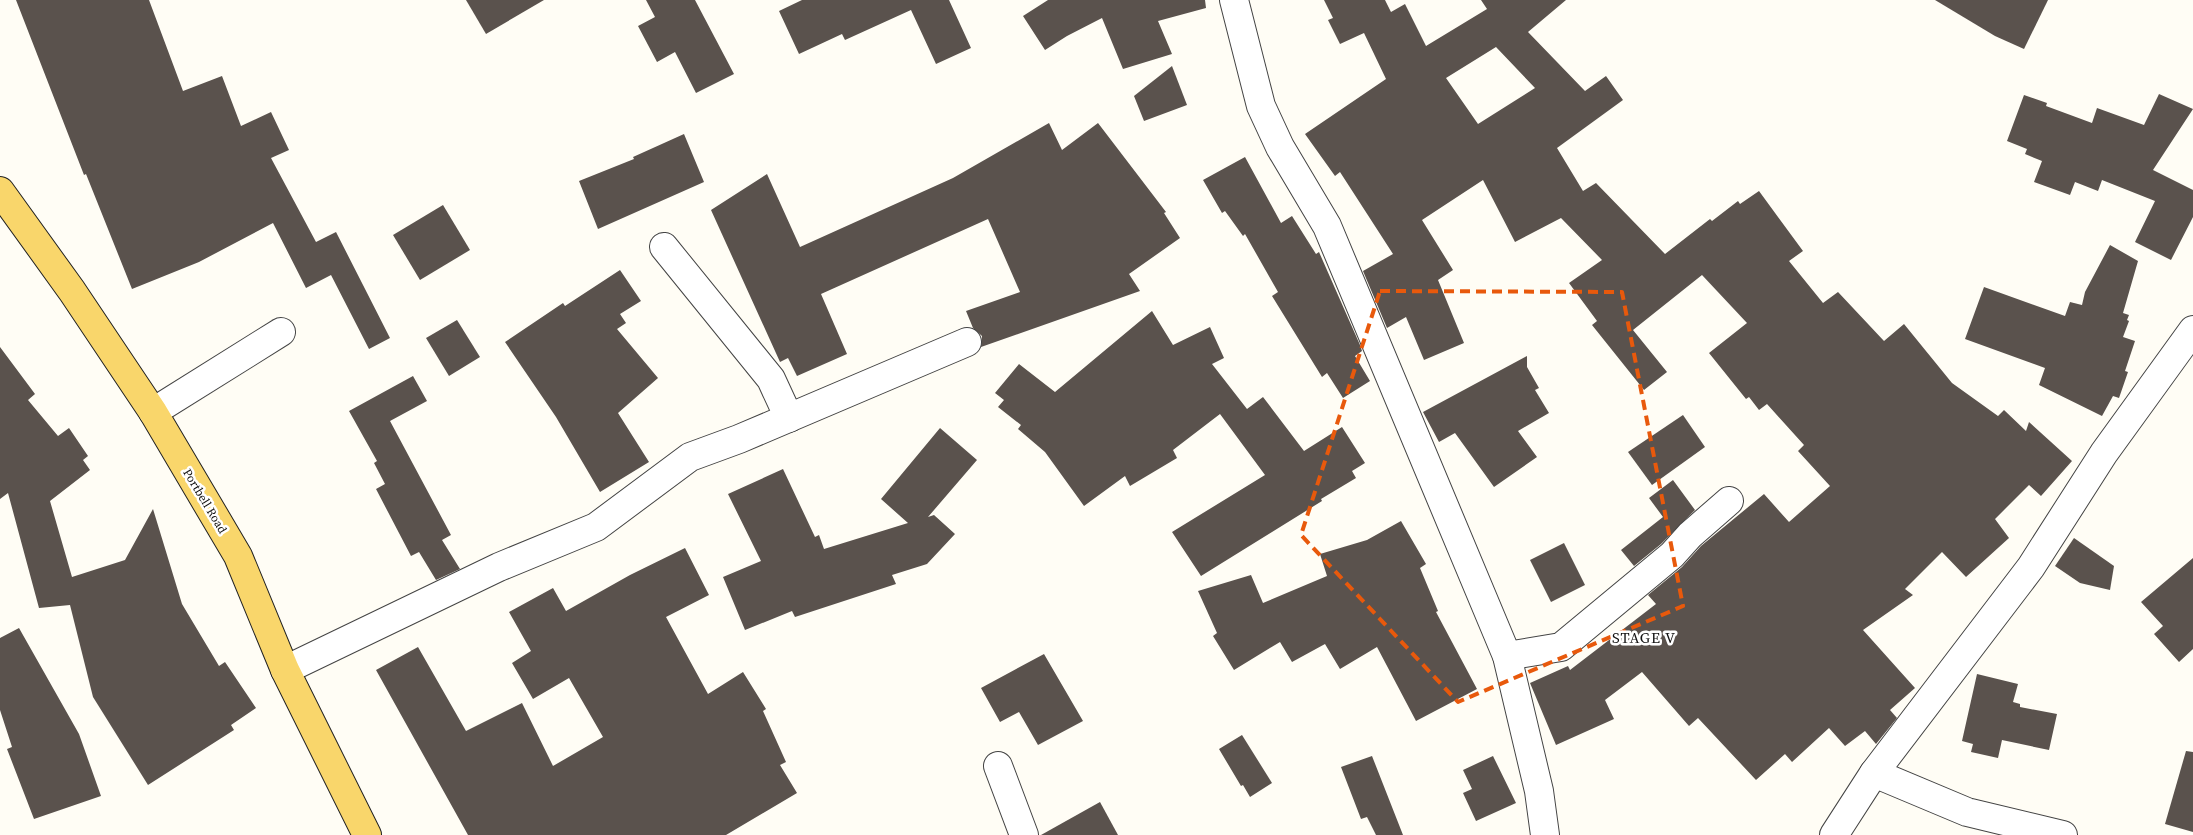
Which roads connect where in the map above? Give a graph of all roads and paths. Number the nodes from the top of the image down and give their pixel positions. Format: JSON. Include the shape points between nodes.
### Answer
{"nodes":[{"id":1,"x":1234,"y":0,"type":"edge"},
{"id":2,"x":0,"y":191,"type":"edge"},
{"id":3,"x":664,"y":247,"type":"dead end"},
{"id":4,"x":2193,"y":330,"type":"edge"},
{"id":5,"x":281,"y":332,"type":"dead end"},
{"id":6,"x":967,"y":342,"type":"dead end"},
{"id":7,"x":153,"y":412,"type":"junction"},
{"id":8,"x":788,"y":418,"type":"junction"},
{"id":9,"x":1729,"y":501,"type":"dead end"},
{"id":10,"x":1506,"y":656,"type":"junction"},
{"id":11,"x":285,"y":670,"type":"junction"},
{"id":12,"x":998,"y":766,"type":"dead end"},
{"id":13,"x":1874,"y":773,"type":"junction"},
{"id":14,"x":367,"y":835,"type":"edge"},
{"id":15,"x":1024,"y":835,"type":"edge"},
{"id":16,"x":1545,"y":835,"type":"edge"},
{"id":17,"x":1834,"y":835,"type":"edge"},
{"id":18,"x":2063,"y":835,"type":"edge"}],
"edges":[{"from":1,"to":10,"type":"street","via":[[1261,106],[1280,147],[1327,226]]},
{"from":2,"to":7,"type":"main road","name":"Portbell Road"},
{"from":3,"to":8,"type":"street","via":[[771,379]]},
{"from":4,"to":13,"type":"street","via":[[2104,453],[2031,567]]},
{"from":5,"to":7,"type":"street"},
{"from":6,"to":8,"type":"street"},
{"from":7,"to":11,"type":"main road","name":"Portbell Road","via":[[238,556]]},
{"from":8,"to":11,"type":"street","via":[[690,457],[596,527],[499,567]]},
{"from":9,"to":10,"type":"street","via":[[1672,555],[1561,647]]},
{"from":10,"to":16,"type":"street","via":[[1539,791]]},
{"from":11,"to":14,"type":"main road","name":"Portbell Road"},
{"from":12,"to":15,"type":"street"},
{"from":13,"to":17,"type":"street"},
{"from":13,"to":18,"type":"street","via":[[1967,812]]}]}
